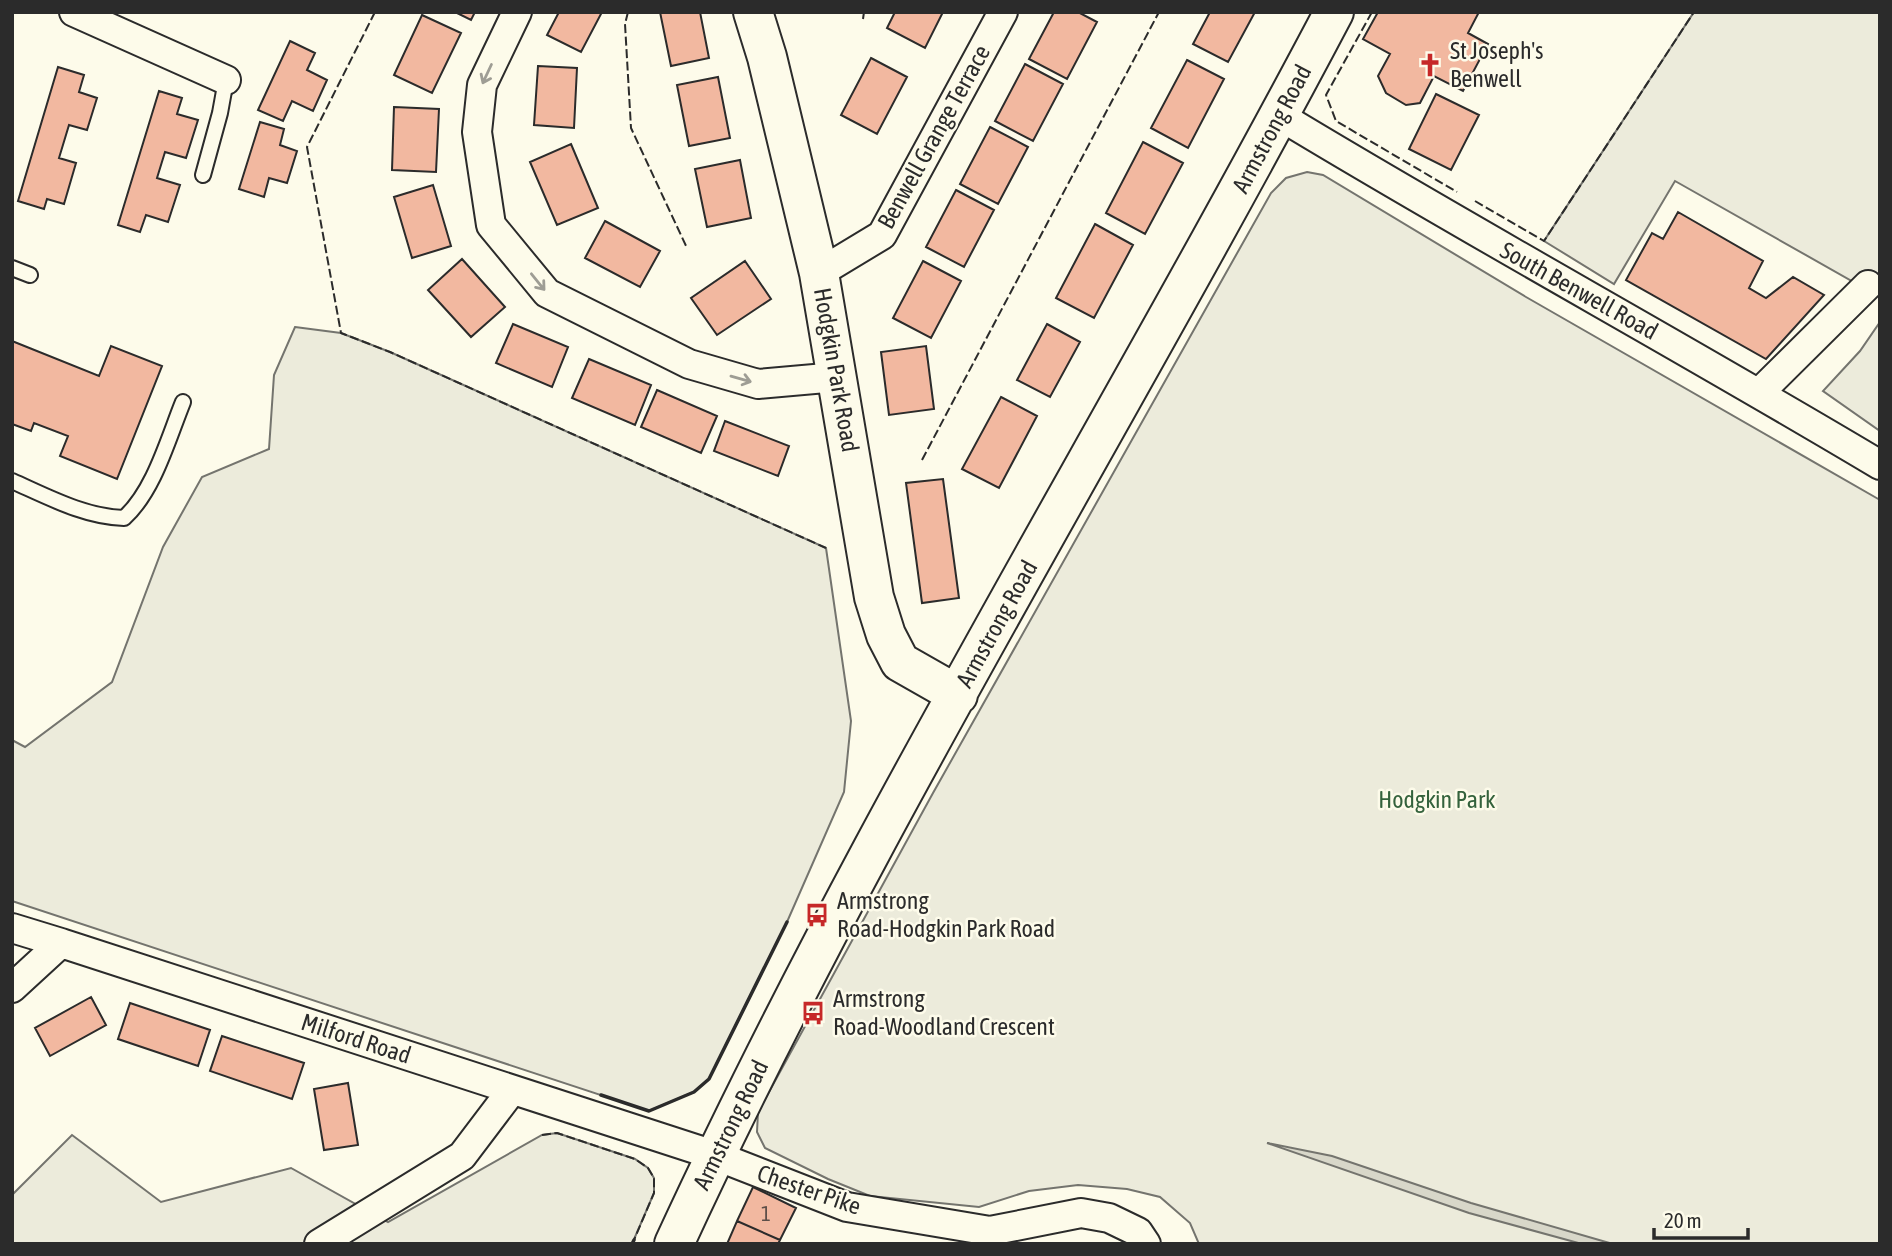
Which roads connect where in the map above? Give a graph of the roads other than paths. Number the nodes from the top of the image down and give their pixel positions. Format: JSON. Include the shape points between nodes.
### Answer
{"nodes":[{"id":1,"x":74,"y":12,"type":"edge"},
{"id":2,"x":517,"y":12,"type":"edge"},
{"id":3,"x":753,"y":12,"type":"edge"},
{"id":4,"x":1003,"y":12,"type":"edge"},
{"id":5,"x":1334,"y":12,"type":"edge"},
{"id":6,"x":113,"y":20,"type":"edge"},
{"id":7,"x":226,"y":80,"type":"joint"},
{"id":8,"x":1280,"y":116,"type":"junction"},
{"id":9,"x":204,"y":175,"type":"dead end"},
{"id":10,"x":12,"y":268,"type":"edge"},
{"id":11,"x":819,"y":273,"type":"junction"},
{"id":12,"x":30,"y":275,"type":"dead end"},
{"id":13,"x":1868,"y":285,"type":"dead end"},
{"id":14,"x":837,"y":377,"type":"junction"},
{"id":15,"x":1759,"y":393,"type":"junction"},
{"id":16,"x":183,"y":402,"type":"dead end"},
{"id":17,"x":1880,"y":465,"type":"edge"},
{"id":18,"x":12,"y":481,"type":"edge"},
{"id":19,"x":958,"y":695,"type":"junction"},
{"id":20,"x":12,"y":928,"type":"edge"},
{"id":21,"x":61,"y":943,"type":"junction"},
{"id":22,"x":12,"y":988,"type":"edge"},
{"id":23,"x":512,"y":1090,"type":"junction"},
{"id":24,"x":714,"y":1156,"type":"junction"},
{"id":25,"x":319,"y":1244,"type":"edge"},
{"id":26,"x":674,"y":1244,"type":"edge"},
{"id":27,"x":1146,"y":1244,"type":"edge"}],
"edges":[{"from":1,"to":6,"type":"street"},
{"from":2,"to":14,"type":"street","one_way":true,"via":[[482,85],[477,132],[491,225],[547,293],[689,364],[758,384]]},
{"from":3,"to":11,"type":"street","name":"Hodgkin Park Road"},
{"from":4,"to":11,"type":"street","name":"Benwell Grange Terrace","via":[[882,235]]},
{"from":5,"to":8,"type":"street","name":"Armstrong Road"},
{"from":6,"to":7,"type":"street"},
{"from":7,"to":9,"type":"lane"},
{"from":8,"to":15,"type":"street","name":"South Benwell Road"},
{"from":8,"to":19,"type":"street","name":"Armstrong Road"},
{"from":10,"to":12,"type":"lane"},
{"from":11,"to":14,"type":"street","name":"Hodgkin Park Road"},
{"from":13,"to":15,"type":"street"},
{"from":14,"to":19,"type":"street","name":"Hodgkin Park Road","via":[[874,597],[886,635],[900,662]]},
{"from":15,"to":17,"type":"street","name":"South Benwell Road"},
{"from":16,"to":18,"type":"lane","via":[[146,490],[124,518],[75,508]]},
{"from":19,"to":24,"type":"street","name":"Armstrong Road"},
{"from":20,"to":21,"type":"street","name":"Milford Road"},
{"from":21,"to":22,"type":"street"},
{"from":21,"to":23,"type":"street","name":"Milford Road"},
{"from":23,"to":24,"type":"street","name":"Milford Road"},
{"from":23,"to":25,"type":"street","via":[[462,1156]]},
{"from":24,"to":26,"type":"street","name":"Armstrong Road"},
{"from":24,"to":27,"type":"street","name":"Chester Pike","via":[[847,1207],[990,1231],[1081,1213],[1128,1227]]}]}
